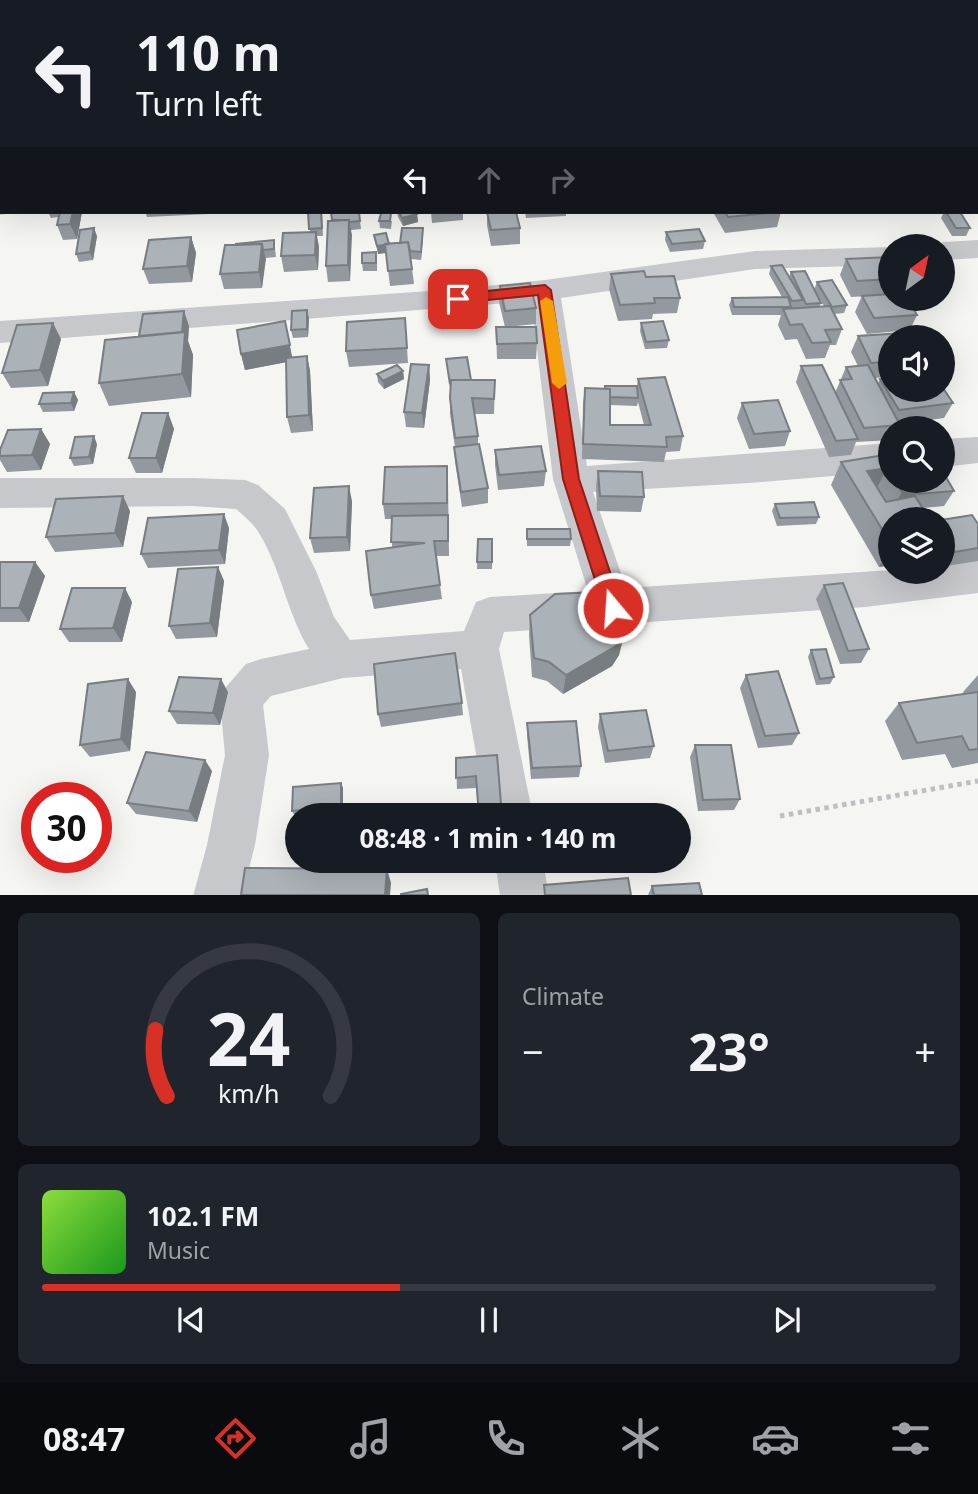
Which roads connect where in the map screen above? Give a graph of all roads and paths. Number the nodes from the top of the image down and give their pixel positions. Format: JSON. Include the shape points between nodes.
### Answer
{"nodes":[{"id":1,"x":978,"y":249,"type":"edge"},
{"id":2,"x":956,"y":250,"type":"edge"},
{"id":3,"x":878,"y":256,"type":"edge"},
{"id":4,"x":545,"y":290,"type":"junction"},
{"id":5,"x":0,"y":332,"type":"edge"},
{"id":6,"x":978,"y":450,"type":"edge"},
{"id":7,"x":955,"y":452,"type":"edge"},
{"id":8,"x":878,"y":458,"type":"edge"},
{"id":9,"x":571,"y":479,"type":"junction"},
{"id":10,"x":0,"y":493,"type":"edge"},
{"id":11,"x":978,"y":576,"type":"edge"},
{"id":12,"x":613,"y":608,"type":"junction"},
{"id":13,"x":478,"y":649,"type":"junction"},
{"id":14,"x":343,"y":659,"type":"junction"},
{"id":15,"x":978,"y":781,"type":"edge"},
{"id":16,"x":508,"y":803,"type":"edge"},
{"id":17,"x":780,"y":816,"type":"dead end"},
{"id":18,"x":521,"y":873,"type":"edge"},
{"id":19,"x":217,"y":895,"type":"edge"},
{"id":20,"x":525,"y":895,"type":"edge"}],
"edges":[{"from":1,"to":2,"type":"street"},
{"from":3,"to":4,"type":"street","via":[[755,260]]},
{"from":4,"to":5,"type":"street"},
{"from":4,"to":9,"type":"street"},
{"from":6,"to":7,"type":"street"},
{"from":8,"to":9,"type":"street"},
{"from":9,"to":12,"type":"street"},
{"from":10,"to":14,"type":"street","via":[[245,495],[272,520],[317,626]]},
{"from":11,"to":12,"type":"street","via":[[865,590]]},
{"from":12,"to":13,"type":"street","via":[[491,615]]},
{"from":13,"to":14,"type":"street"},
{"from":13,"to":16,"type":"street"},
{"from":14,"to":19,"type":"street","via":[[261,678],[241,701],[247,755]]},
{"from":15,"to":17,"type":"path"},
{"from":18,"to":20,"type":"street"}]}
